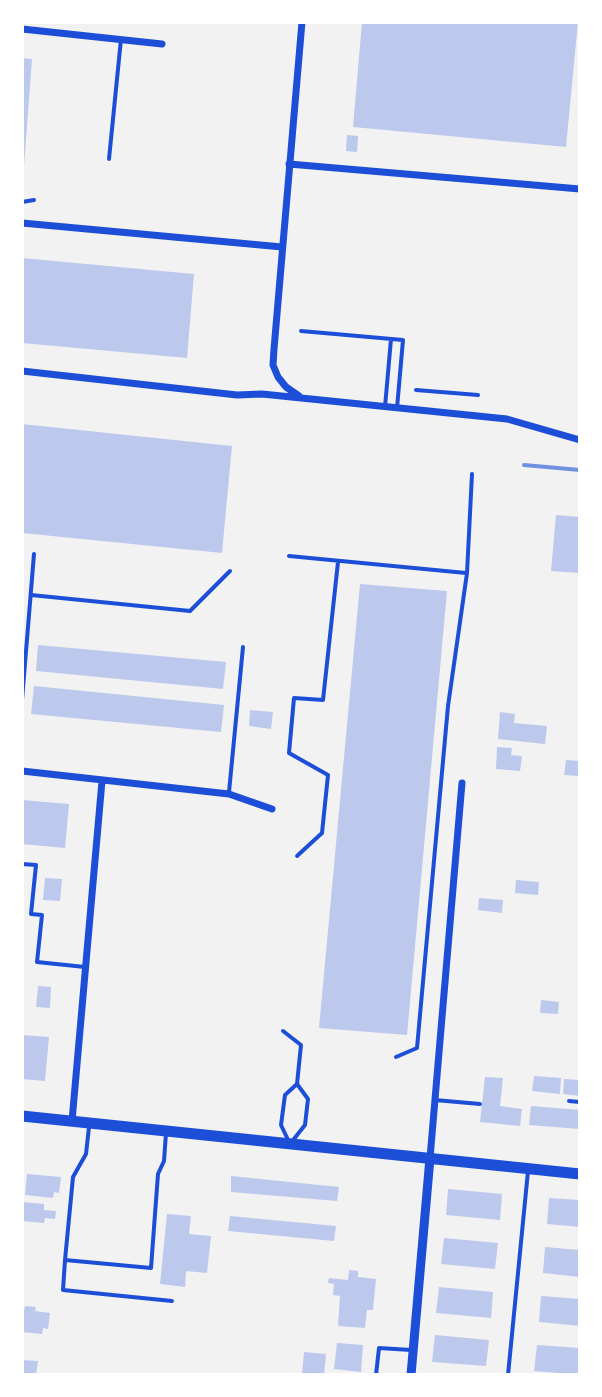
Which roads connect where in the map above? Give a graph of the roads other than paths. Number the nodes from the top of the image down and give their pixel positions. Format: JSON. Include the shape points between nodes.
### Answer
{"nodes":[{"id":1,"x":302,"y":22,"type":"edge"},
{"id":2,"x":22,"y":29,"type":"edge"},
{"id":3,"x":121,"y":39,"type":"junction"},
{"id":4,"x":162,"y":44,"type":"dead end"},
{"id":5,"x":109,"y":159,"type":"dead end"},
{"id":6,"x":289,"y":164,"type":"junction"},
{"id":7,"x":580,"y":189,"type":"edge"},
{"id":8,"x":34,"y":200,"type":"dead end"},
{"id":9,"x":22,"y":202,"type":"edge"},
{"id":10,"x":22,"y":223,"type":"edge"},
{"id":11,"x":282,"y":247,"type":"junction"},
{"id":12,"x":301,"y":331,"type":"dead end"},
{"id":13,"x":391,"y":339,"type":"junction"},
{"id":14,"x":22,"y":371,"type":"edge"},
{"id":15,"x":416,"y":390,"type":"dead end"},
{"id":16,"x":478,"y":395,"type":"dead end"},
{"id":17,"x":305,"y":398,"type":"junction"},
{"id":18,"x":385,"y":407,"type":"junction"},
{"id":19,"x":397,"y":408,"type":"junction"},
{"id":20,"x":580,"y":440,"type":"edge"},
{"id":21,"x":472,"y":474,"type":"dead end"},
{"id":22,"x":34,"y":554,"type":"dead end"},
{"id":23,"x":289,"y":556,"type":"dead end"},
{"id":24,"x":338,"y":562,"type":"junction"},
{"id":25,"x":230,"y":571,"type":"dead end"},
{"id":26,"x":467,"y":573,"type":"junction"},
{"id":27,"x":31,"y":595,"type":"junction"},
{"id":28,"x":243,"y":647,"type":"dead end"},
{"id":29,"x":22,"y":700,"type":"edge"},
{"id":30,"x":22,"y":771,"type":"edge"},
{"id":31,"x":102,"y":781,"type":"junction"},
{"id":32,"x":462,"y":783,"type":"dead end"},
{"id":33,"x":229,"y":794,"type":"junction"},
{"id":34,"x":272,"y":809,"type":"dead end"},
{"id":35,"x":297,"y":856,"type":"dead end"},
{"id":36,"x":22,"y":864,"type":"edge"},
{"id":37,"x":85,"y":967,"type":"junction"},
{"id":38,"x":283,"y":1031,"type":"dead end"},
{"id":39,"x":396,"y":1057,"type":"dead end"},
{"id":40,"x":297,"y":1084,"type":"junction"},
{"id":41,"x":435,"y":1100,"type":"junction"},
{"id":42,"x":569,"y":1101,"type":"dead end"},
{"id":43,"x":580,"y":1102,"type":"edge"},
{"id":44,"x":480,"y":1104,"type":"dead end"},
{"id":45,"x":22,"y":1116,"type":"edge"},
{"id":46,"x":72,"y":1121,"type":"junction"},
{"id":47,"x":89,"y":1123,"type":"junction"},
{"id":48,"x":166,"y":1131,"type":"junction"},
{"id":49,"x":290,"y":1144,"type":"junction"},
{"id":50,"x":430,"y":1158,"type":"junction"},
{"id":51,"x":528,"y":1168,"type":"junction"},
{"id":52,"x":580,"y":1174,"type":"edge"},
{"id":53,"x":65,"y":1260,"type":"junction"},
{"id":54,"x":172,"y":1301,"type":"dead end"},
{"id":55,"x":413,"y":1350,"type":"junction"},
{"id":56,"x":376,"y":1375,"type":"edge"},
{"id":57,"x":411,"y":1375,"type":"edge"},
{"id":58,"x":508,"y":1375,"type":"edge"}],
"edges":[{"from":1,"to":6,"type":"street"},
{"from":2,"to":3,"type":"street"},
{"from":3,"to":4,"type":"street"},
{"from":3,"to":5,"type":"lane"},
{"from":6,"to":7,"type":"street"},
{"from":6,"to":11,"type":"street"},
{"from":8,"to":9,"type":"lane"},
{"from":10,"to":11,"type":"street"},
{"from":11,"to":17,"type":"street","via":[[273,365],[286,387]]},
{"from":12,"to":13,"type":"lane"},
{"from":13,"to":18,"type":"lane"},
{"from":13,"to":19,"type":"lane","via":[[403,340]]},
{"from":14,"to":17,"type":"street"},
{"from":15,"to":16,"type":"lane"},
{"from":17,"to":18,"type":"street"},
{"from":18,"to":19,"type":"street"},
{"from":19,"to":20,"type":"street","via":[[507,419]]},
{"from":21,"to":26,"type":"lane"},
{"from":22,"to":27,"type":"lane"},
{"from":23,"to":24,"type":"lane"},
{"from":24,"to":26,"type":"lane"},
{"from":24,"to":35,"type":"lane","via":[[323,700],[294,698],[289,753],[328,775],[322,833]]},
{"from":25,"to":27,"type":"lane","via":[[190,611]]},
{"from":26,"to":39,"type":"lane","via":[[448,706],[417,1048]]},
{"from":27,"to":29,"type":"lane"},
{"from":28,"to":33,"type":"lane"},
{"from":30,"to":31,"type":"street"},
{"from":31,"to":33,"type":"street"},
{"from":31,"to":37,"type":"street"},
{"from":32,"to":41,"type":"street"},
{"from":33,"to":34,"type":"street"},
{"from":36,"to":37,"type":"lane","via":[[36,865],[31,914],[42,915],[37,962]]},
{"from":37,"to":46,"type":"street"},
{"from":38,"to":40,"type":"lane","via":[[301,1045]]},
{"from":40,"to":49,"type":"lane","via":[[285,1095],[281,1125]]},
{"from":40,"to":49,"type":"lane","via":[[308,1099],[305,1125]]},
{"from":41,"to":44,"type":"lane"},
{"from":41,"to":50,"type":"street"},
{"from":42,"to":43,"type":"lane"},
{"from":45,"to":46,"type":"main road"},
{"from":46,"to":47,"type":"main road"},
{"from":47,"to":48,"type":"main road"},
{"from":47,"to":53,"type":"lane","via":[[86,1154],[73,1177]]},
{"from":48,"to":49,"type":"main road"},
{"from":48,"to":53,"type":"lane","via":[[151,1268]]},
{"from":49,"to":50,"type":"main road"},
{"from":50,"to":51,"type":"main road"},
{"from":50,"to":55,"type":"street"},
{"from":51,"to":52,"type":"main road"},
{"from":51,"to":58,"type":"lane"},
{"from":53,"to":54,"type":"lane","via":[[63,1290]]},
{"from":55,"to":56,"type":"lane","via":[[379,1348]]},
{"from":55,"to":57,"type":"street"}]}
